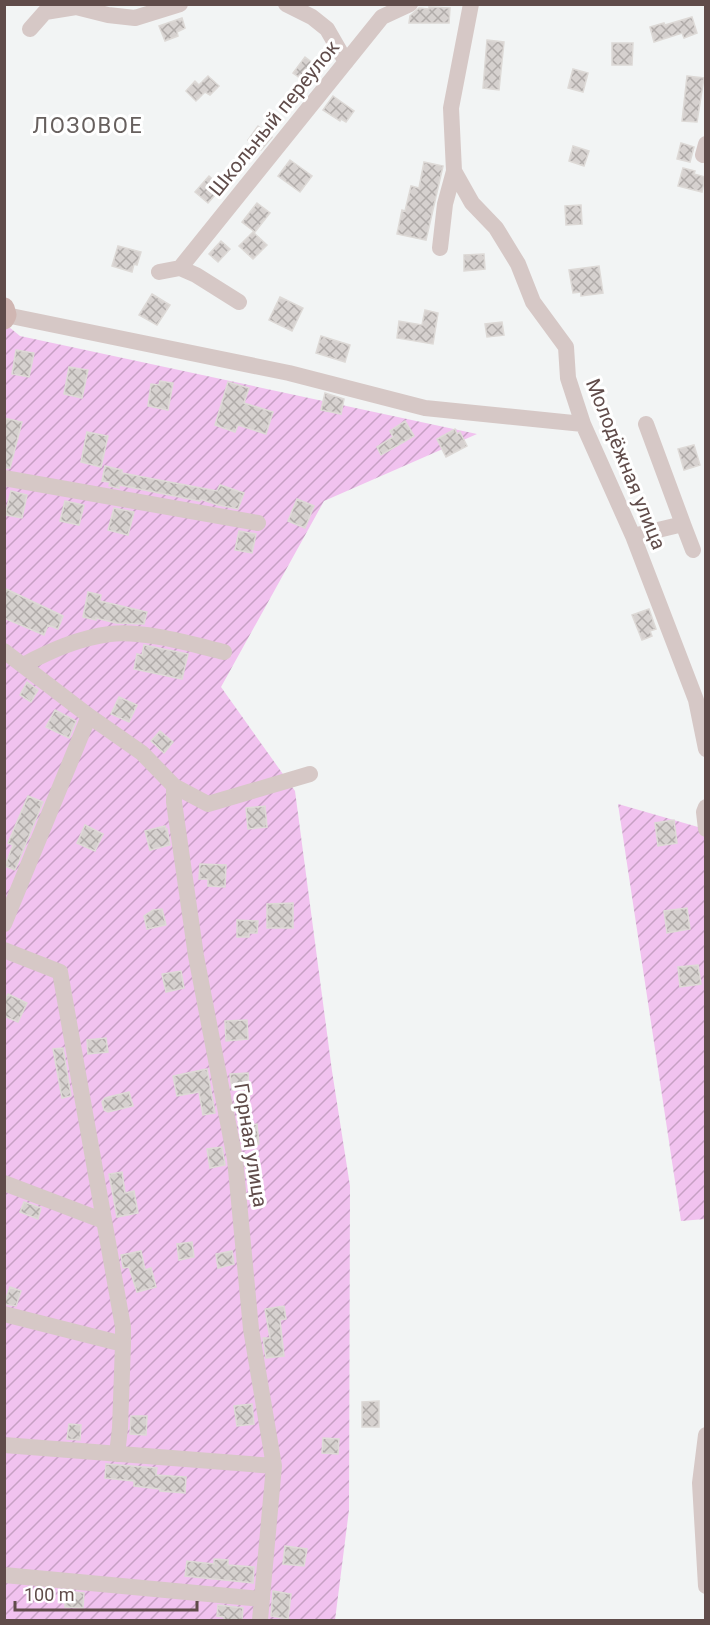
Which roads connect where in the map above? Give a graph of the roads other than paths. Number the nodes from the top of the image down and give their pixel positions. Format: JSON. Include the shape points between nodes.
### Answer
{"nodes":[{"id":1,"x":180,"y":4,"type":"edge"},
{"id":2,"x":286,"y":4,"type":"edge"},
{"id":3,"x":410,"y":4,"type":"edge"},
{"id":4,"x":471,"y":4,"type":"edge"},
{"id":5,"x":309,"y":11,"type":"edge"},
{"id":6,"x":30,"y":29,"type":"dead end"},
{"id":7,"x":346,"y":62,"type":"junction"},
{"id":8,"x":454,"y":171,"type":"junction"},
{"id":9,"x":440,"y":248,"type":"dead end"},
{"id":10,"x":180,"y":268,"type":"junction"},
{"id":11,"x":159,"y":272,"type":"dead end"},
{"id":12,"x":239,"y":302,"type":"dead end"},
{"id":13,"x":5,"y":314,"type":"edge"},
{"id":14,"x":583,"y":424,"type":"junction"},
{"id":15,"x":646,"y":424,"type":"dead end"},
{"id":16,"x":4,"y":478,"type":"edge"},
{"id":17,"x":258,"y":524,"type":"dead end"},
{"id":18,"x":683,"y":524,"type":"junction"},
{"id":19,"x":633,"y":536,"type":"junction"},
{"id":20,"x":693,"y":550,"type":"dead end"},
{"id":21,"x":4,"y":651,"type":"edge"},
{"id":22,"x":224,"y":652,"type":"dead end"},
{"id":23,"x":22,"y":665,"type":"junction"},
{"id":24,"x":89,"y":716,"type":"junction"},
{"id":25,"x":705,"y":749,"type":"edge"},
{"id":26,"x":310,"y":774,"type":"dead end"},
{"id":27,"x":174,"y":786,"type":"junction"},
{"id":28,"x":705,"y":807,"type":"edge"},
{"id":29,"x":705,"y":829,"type":"edge"},
{"id":30,"x":4,"y":924,"type":"edge"},
{"id":31,"x":4,"y":950,"type":"edge"},
{"id":32,"x":4,"y":1183,"type":"edge"},
{"id":33,"x":104,"y":1221,"type":"junction"},
{"id":34,"x":4,"y":1314,"type":"edge"},
{"id":35,"x":123,"y":1344,"type":"junction"},
{"id":36,"x":705,"y":1435,"type":"edge"},
{"id":37,"x":4,"y":1445,"type":"edge"},
{"id":38,"x":117,"y":1454,"type":"junction"},
{"id":39,"x":274,"y":1466,"type":"junction"},
{"id":40,"x":4,"y":1575,"type":"edge"},
{"id":41,"x":705,"y":1586,"type":"edge"},
{"id":42,"x":262,"y":1599,"type":"junction"},
{"id":43,"x":260,"y":1620,"type":"edge"}],
"edges":[{"from":1,"to":6,"type":"street","via":[[135,18],[76,8],[45,12]]},
{"from":2,"to":5,"type":"street"},
{"from":3,"to":7,"type":"street","name":"Школьный переулок","via":[[382,17]]},
{"from":4,"to":8,"type":"street","name":"Молодёжная улица","via":[[451,108]]},
{"from":5,"to":7,"type":"street","via":[[327,29]]},
{"from":7,"to":10,"type":"street","name":"Школьный переулок"},
{"from":8,"to":9,"type":"street"},
{"from":8,"to":14,"type":"street","name":"Молодёжная улица","via":[[472,203],[496,228],[518,264],[533,302],[566,347],[568,378]]},
{"from":10,"to":11,"type":"street"},
{"from":10,"to":12,"type":"street"},
{"from":13,"to":14,"type":"street","via":[[289,373],[425,408]]},
{"from":14,"to":19,"type":"street","name":"Молодёжная улица"},
{"from":15,"to":18,"type":"street"},
{"from":16,"to":17,"type":"street"},
{"from":18,"to":19,"type":"street"},
{"from":18,"to":20,"type":"street"},
{"from":19,"to":25,"type":"street","name":"Молодёжная улица","via":[[696,700]]},
{"from":21,"to":23,"type":"street"},
{"from":22,"to":23,"type":"street","via":[[156,637],[110,634],[62,645]]},
{"from":23,"to":24,"type":"street"},
{"from":24,"to":27,"type":"street","via":[[142,753]]},
{"from":24,"to":30,"type":"street"},
{"from":26,"to":27,"type":"street","via":[[208,804]]},
{"from":27,"to":39,"type":"street","name":"Горная улица","via":[[196,956],[235,1159],[250,1329]]},
{"from":28,"to":29,"type":"street"},
{"from":31,"to":33,"type":"street","via":[[60,972]]},
{"from":32,"to":33,"type":"street"},
{"from":33,"to":35,"type":"street"},
{"from":34,"to":35,"type":"street"},
{"from":35,"to":38,"type":"street"},
{"from":36,"to":41,"type":"street","via":[[700,1483]]},
{"from":37,"to":38,"type":"street"},
{"from":38,"to":39,"type":"street"},
{"from":39,"to":42,"type":"street","name":"Горная улица"},
{"from":40,"to":42,"type":"street"},
{"from":42,"to":43,"type":"street","name":"Горная улица"}]}
